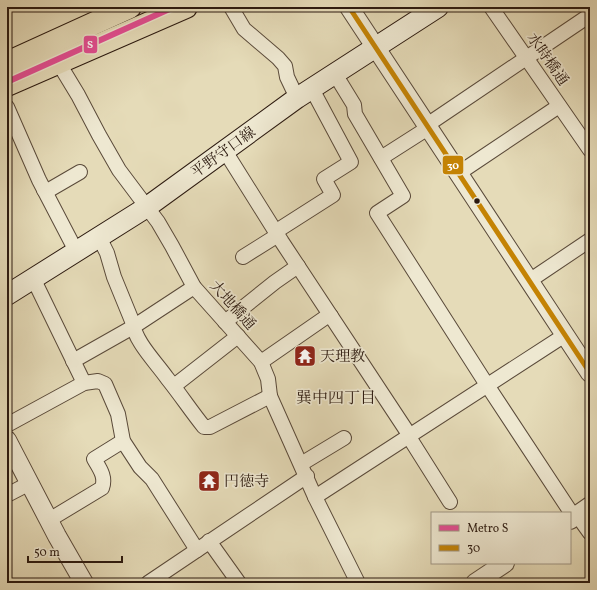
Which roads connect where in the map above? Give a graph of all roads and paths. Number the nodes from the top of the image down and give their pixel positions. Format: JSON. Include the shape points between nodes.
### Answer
{"nodes":[{"id":1,"x":130,"y":7,"type":"edge"},
{"id":2,"x":186,"y":7,"type":"edge"},
{"id":3,"x":231,"y":7,"type":"edge"},
{"id":4,"x":349,"y":7,"type":"edge"},
{"id":5,"x":438,"y":7,"type":"edge"},
{"id":6,"x":491,"y":7,"type":"edge"},
{"id":7,"x":106,"y":12,"type":"edge"},
{"id":8,"x":590,"y":15,"type":"edge"},
{"id":9,"x":376,"y":48,"type":"junction"},
{"id":10,"x":527,"y":59,"type":"junction"},
{"id":11,"x":8,"y":60,"type":"edge"},
{"id":12,"x":58,"y":62,"type":"junction"},
{"id":13,"x":335,"y":74,"type":"junction"},
{"id":14,"x":7,"y":85,"type":"edge"},
{"id":15,"x":304,"y":93,"type":"junction"},
{"id":16,"x":559,"y":106,"type":"junction"},
{"id":17,"x":7,"y":108,"type":"edge"},
{"id":18,"x":428,"y":126,"type":"junction"},
{"id":19,"x":590,"y":150,"type":"edge"},
{"id":20,"x":225,"y":151,"type":"junction"},
{"id":21,"x":381,"y":158,"type":"junction"},
{"id":22,"x":80,"y":172,"type":"dead end"},
{"id":23,"x":459,"y":173,"type":"junction"},
{"id":24,"x":44,"y":190,"type":"junction"},
{"id":25,"x":147,"y":207,"type":"junction"},
{"id":26,"x":277,"y":234,"type":"junction"},
{"id":27,"x":99,"y":237,"type":"junction"},
{"id":28,"x":590,"y":240,"type":"edge"},
{"id":29,"x":76,"y":251,"type":"junction"},
{"id":30,"x":243,"y":257,"type":"dead end"},
{"id":31,"x":298,"y":266,"type":"junction"},
{"id":32,"x":33,"y":278,"type":"junction"},
{"id":33,"x":529,"y":281,"type":"junction"},
{"id":34,"x":194,"y":287,"type":"junction"},
{"id":35,"x":7,"y":295,"type":"edge"},
{"id":36,"x":331,"y":316,"type":"junction"},
{"id":37,"x":226,"y":322,"type":"junction"},
{"id":38,"x":133,"y":327,"type":"junction"},
{"id":39,"x":565,"y":335,"type":"junction"},
{"id":40,"x":238,"y":336,"type":"junction"},
{"id":41,"x":73,"y":361,"type":"junction"},
{"id":42,"x":261,"y":362,"type":"junction"},
{"id":43,"x":590,"y":373,"type":"edge"},
{"id":44,"x":84,"y":383,"type":"junction"},
{"id":45,"x":487,"y":385,"type":"junction"},
{"id":46,"x":174,"y":386,"type":"junction"},
{"id":47,"x":270,"y":396,"type":"junction"},
{"id":48,"x":7,"y":425,"type":"edge"},
{"id":49,"x":409,"y":436,"type":"junction"},
{"id":50,"x":344,"y":438,"type":"dead end"},
{"id":51,"x":7,"y":440,"type":"edge"},
{"id":52,"x":123,"y":441,"type":"junction"},
{"id":53,"x":304,"y":470,"type":"junction"},
{"id":54,"x":30,"y":483,"type":"junction"},
{"id":55,"x":7,"y":495,"type":"edge"},
{"id":56,"x":315,"y":497,"type":"junction"},
{"id":57,"x":450,"y":502,"type":"dead end"},
{"id":58,"x":578,"y":514,"type":"edge"},
{"id":59,"x":48,"y":520,"type":"junction"},
{"id":60,"x":590,"y":533,"type":"edge"},
{"id":61,"x":209,"y":541,"type":"junction"},
{"id":62,"x":197,"y":550,"type":"junction"},
{"id":63,"x":504,"y":564,"type":"edge"},
{"id":64,"x":84,"y":583,"type":"edge"},
{"id":65,"x":148,"y":583,"type":"edge"},
{"id":66,"x":239,"y":583,"type":"edge"},
{"id":67,"x":358,"y":583,"type":"edge"},
{"id":68,"x":475,"y":583,"type":"edge"}],
"edges":[{"from":1,"to":7,"type":"highway"},
{"from":2,"to":12,"type":"highway"},
{"from":3,"to":15,"type":"street","via":[[244,29],[285,66],[287,77]]},
{"from":4,"to":9,"type":"street"},
{"from":5,"to":9,"type":"main road","name":"平野守口線"},
{"from":6,"to":10,"type":"street","name":"水時橋通"},
{"from":7,"to":11,"type":"highway"},
{"from":8,"to":10,"type":"street"},
{"from":9,"to":13,"type":"main road","name":"平野守口線"},
{"from":9,"to":18,"type":"street"},
{"from":10,"to":16,"type":"street","name":"水時橋通"},
{"from":10,"to":18,"type":"street"},
{"from":12,"to":14,"type":"highway"},
{"from":12,"to":25,"type":"street","name":"大地橋通","via":[[120,170]]},
{"from":13,"to":15,"type":"main road","name":"平野守口線"},
{"from":13,"to":21,"type":"street"},
{"from":15,"to":20,"type":"main road","name":"平野守口線"},
{"from":15,"to":26,"type":"street","via":[[351,162],[324,179],[333,194]]},
{"from":16,"to":19,"type":"street","name":"水時橋通"},
{"from":16,"to":23,"type":"street"},
{"from":17,"to":24,"type":"street"},
{"from":18,"to":21,"type":"street"},
{"from":18,"to":23,"type":"street"},
{"from":20,"to":25,"type":"main road","name":"平野守口線"},
{"from":20,"to":26,"type":"street"},
{"from":21,"to":45,"type":"street","via":[[403,196],[377,213]]},
{"from":22,"to":24,"type":"street","via":[[49,190]]},
{"from":23,"to":33,"type":"street"},
{"from":24,"to":29,"type":"street"},
{"from":25,"to":27,"type":"main road","name":"平野守口線"},
{"from":25,"to":34,"type":"street","name":"大地橋通"},
{"from":26,"to":30,"type":"street"},
{"from":26,"to":31,"type":"street"},
{"from":27,"to":29,"type":"main road","name":"平野守口線"},
{"from":27,"to":38,"type":"street"},
{"from":28,"to":33,"type":"street"},
{"from":29,"to":32,"type":"main road","name":"平野守口線"},
{"from":31,"to":36,"type":"street"},
{"from":31,"to":37,"type":"street"},
{"from":32,"to":35,"type":"main road","name":"平野守口線"},
{"from":32,"to":41,"type":"street"},
{"from":33,"to":39,"type":"street"},
{"from":34,"to":37,"type":"street","name":"大地橋通"},
{"from":34,"to":38,"type":"street"},
{"from":36,"to":42,"type":"street"},
{"from":36,"to":49,"type":"street"},
{"from":37,"to":40,"type":"street","name":"大地橋通"},
{"from":38,"to":41,"type":"street"},
{"from":38,"to":46,"type":"street","via":[[150,358]]},
{"from":39,"to":43,"type":"street"},
{"from":39,"to":45,"type":"street"},
{"from":40,"to":42,"type":"street","name":"大地橋通"},
{"from":40,"to":46,"type":"street"},
{"from":41,"to":44,"type":"street"},
{"from":42,"to":47,"type":"street","name":"大地橋通","via":[[268,379]]},
{"from":44,"to":48,"type":"street"},
{"from":44,"to":52,"type":"street","via":[[98,381],[105,384],[118,414]]},
{"from":45,"to":49,"type":"street"},
{"from":45,"to":58,"type":"street"},
{"from":46,"to":47,"type":"street","via":[[204,427],[210,427]]},
{"from":47,"to":53,"type":"street","name":"大地橋通"},
{"from":49,"to":56,"type":"street"},
{"from":49,"to":57,"type":"street"},
{"from":50,"to":53,"type":"street"},
{"from":51,"to":54,"type":"street"},
{"from":52,"to":59,"type":"street","via":[[94,459],[102,474],[102,488]]},
{"from":52,"to":62,"type":"street","via":[[140,467],[152,478]]},
{"from":53,"to":56,"type":"street","name":"大地橋通"},
{"from":53,"to":61,"type":"street"},
{"from":54,"to":55,"type":"street"},
{"from":54,"to":59,"type":"street"},
{"from":56,"to":67,"type":"street","name":"大地橋通"},
{"from":58,"to":60,"type":"street"},
{"from":59,"to":64,"type":"street"},
{"from":61,"to":62,"type":"street"},
{"from":61,"to":66,"type":"street"},
{"from":62,"to":65,"type":"street"},
{"from":63,"to":68,"type":"street"}]}
